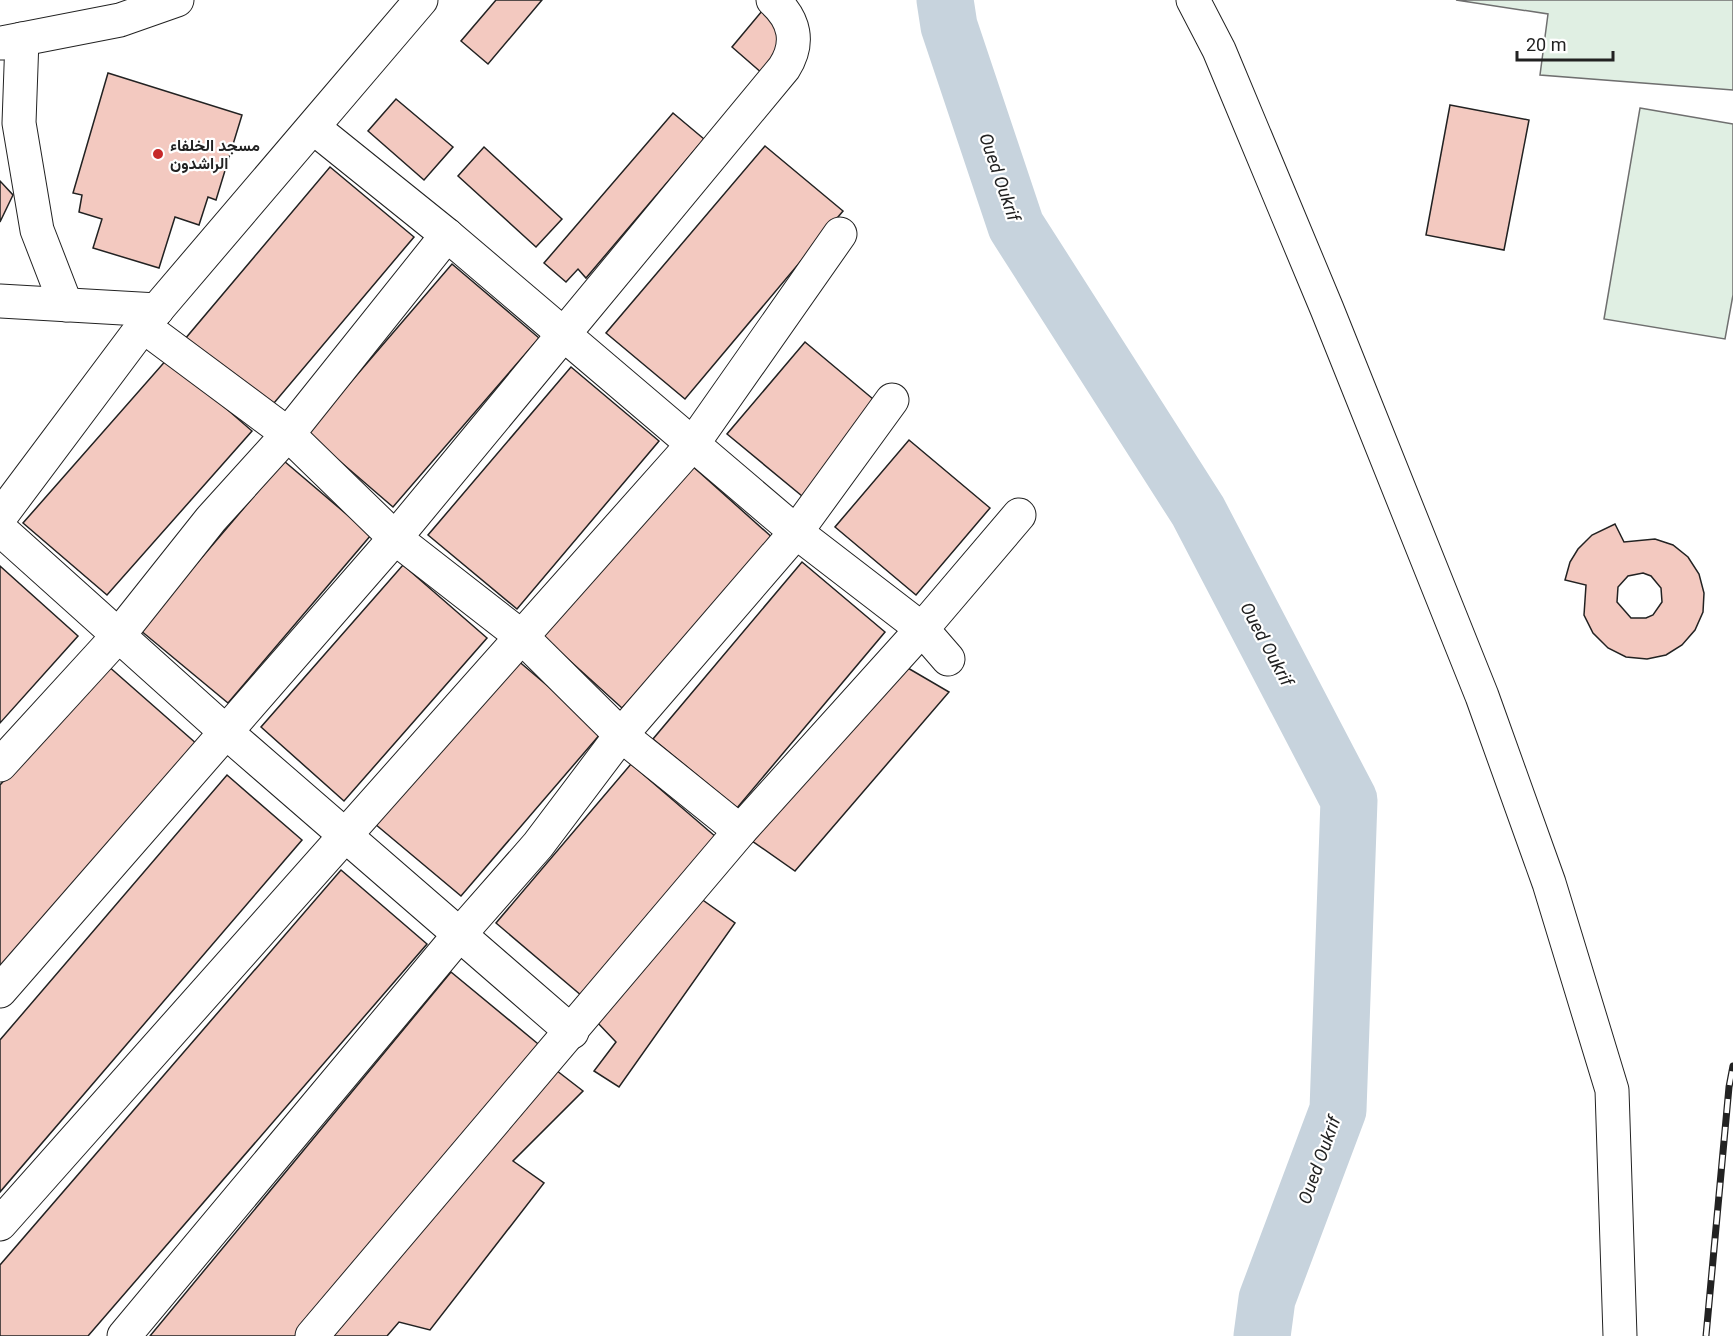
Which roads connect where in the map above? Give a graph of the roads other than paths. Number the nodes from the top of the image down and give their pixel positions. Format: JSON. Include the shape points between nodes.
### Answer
{"nodes":[{"id":1,"x":177,"y":0,"type":"edge"},
{"id":2,"x":421,"y":0,"type":"edge"},
{"id":3,"x":773,"y":0,"type":"edge"},
{"id":4,"x":1193,"y":0,"type":"edge"},
{"id":5,"x":1217,"y":0,"type":"edge"},
{"id":6,"x":11,"y":41,"type":"edge"},
{"id":7,"x":1219,"y":50,"type":"junction"},
{"id":8,"x":314,"y":128,"type":"junction"},
{"id":9,"x":840,"y":234,"type":"dead end"},
{"id":10,"x":447,"y":235,"type":"junction"},
{"id":11,"x":0,"y":300,"type":"edge"},
{"id":12,"x":66,"y":305,"type":"junction"},
{"id":13,"x":150,"y":318,"type":"junction"},
{"id":14,"x":562,"y":335,"type":"junction"},
{"id":15,"x":892,"y":400,"type":"dead end"},
{"id":16,"x":288,"y":434,"type":"junction"},
{"id":17,"x":692,"y":445,"type":"junction"},
{"id":18,"x":1019,"y":515,"type":"dead end"},
{"id":19,"x":0,"y":517,"type":"edge"},
{"id":20,"x":0,"y":529,"type":"edge"},
{"id":21,"x":796,"y":532,"type":"junction"},
{"id":22,"x":395,"y":538,"type":"junction"},
{"id":23,"x":922,"y":629,"type":"junction"},
{"id":24,"x":118,"y":636,"type":"junction"},
{"id":25,"x":522,"y":637,"type":"junction"},
{"id":26,"x":948,"y":659,"type":"dead end"},
{"id":27,"x":226,"y":732,"type":"junction"},
{"id":28,"x":621,"y":735,"type":"junction"},
{"id":29,"x":0,"y":765,"type":"edge"},
{"id":30,"x":740,"y":831,"type":"junction"},
{"id":31,"x":346,"y":837,"type":"junction"},
{"id":32,"x":459,"y":935,"type":"junction"},
{"id":33,"x":0,"y":991,"type":"edge"},
{"id":34,"x":572,"y":1032,"type":"junction"},
{"id":35,"x":0,"y":1224,"type":"edge"},
{"id":36,"x":124,"y":1336,"type":"edge"},
{"id":37,"x":312,"y":1336,"type":"edge"},
{"id":38,"x":1620,"y":1336,"type":"edge"}],
"edges":[{"from":1,"to":6,"type":"street","via":[[120,20]]},
{"from":2,"to":8,"type":"street"},
{"from":3,"to":14,"type":"street","via":[[789,18],[793,30],[791,57]]},
{"from":4,"to":7,"type":"street"},
{"from":5,"to":7,"type":"street"},
{"from":6,"to":12,"type":"street","via":[[19,123],[37,230]]},
{"from":7,"to":38,"type":"street","via":[[1478,685],[1552,894],[1612,1090]]},
{"from":8,"to":10,"type":"street"},
{"from":8,"to":13,"type":"street"},
{"from":9,"to":17,"type":"street"},
{"from":10,"to":14,"type":"street"},
{"from":10,"to":16,"type":"street"},
{"from":11,"to":12,"type":"street"},
{"from":12,"to":13,"type":"street"},
{"from":13,"to":16,"type":"street"},
{"from":13,"to":19,"type":"street"},
{"from":14,"to":17,"type":"street"},
{"from":14,"to":22,"type":"street"},
{"from":15,"to":21,"type":"street"},
{"from":16,"to":22,"type":"street"},
{"from":16,"to":24,"type":"street","via":[[211,519]]},
{"from":17,"to":21,"type":"street"},
{"from":17,"to":25,"type":"street"},
{"from":18,"to":23,"type":"street"},
{"from":20,"to":24,"type":"street"},
{"from":21,"to":23,"type":"street"},
{"from":21,"to":28,"type":"street"},
{"from":22,"to":25,"type":"street"},
{"from":22,"to":27,"type":"street"},
{"from":23,"to":26,"type":"street"},
{"from":23,"to":30,"type":"street"},
{"from":24,"to":27,"type":"street"},
{"from":24,"to":29,"type":"street"},
{"from":25,"to":28,"type":"street"},
{"from":25,"to":31,"type":"street"},
{"from":27,"to":31,"type":"street"},
{"from":27,"to":33,"type":"street"},
{"from":28,"to":30,"type":"street"},
{"from":28,"to":32,"type":"street","via":[[538,845]]},
{"from":30,"to":34,"type":"street"},
{"from":31,"to":32,"type":"street"},
{"from":31,"to":35,"type":"street"},
{"from":32,"to":34,"type":"street"},
{"from":32,"to":36,"type":"street"},
{"from":34,"to":37,"type":"street"}]}
